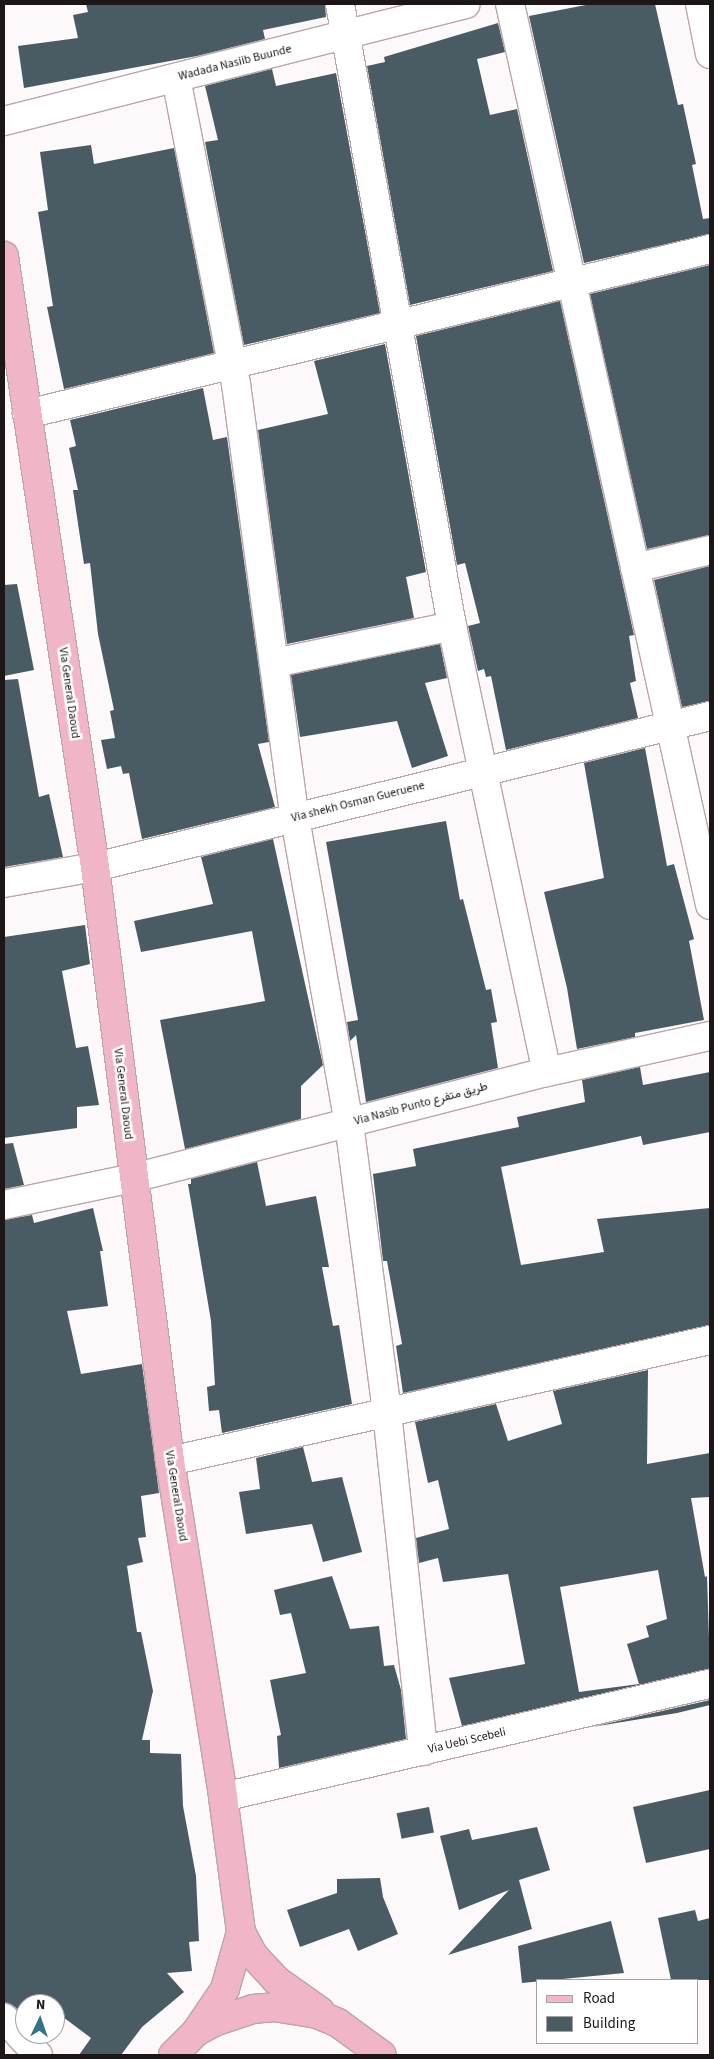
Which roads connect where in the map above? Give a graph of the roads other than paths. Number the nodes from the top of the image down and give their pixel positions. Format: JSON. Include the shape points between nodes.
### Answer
{"nodes":[{"id":1,"x":340,"y":4,"type":"edge"},
{"id":2,"x":465,"y":4,"type":"edge"},
{"id":3,"x":510,"y":4,"type":"edge"},
{"id":4,"x":700,"y":4,"type":"edge"},
{"id":5,"x":346,"y":35,"type":"junction"},
{"id":6,"x":710,"y":54,"type":"edge"},
{"id":7,"x":176,"y":78,"type":"junction"},
{"id":8,"x":4,"y":121,"type":"edge"},
{"id":9,"x":710,"y":249,"type":"edge"},
{"id":10,"x":4,"y":256,"type":"edge"},
{"id":11,"x":572,"y":282,"type":"junction"},
{"id":12,"x":398,"y":324,"type":"junction"},
{"id":13,"x":232,"y":364,"type":"junction"},
{"id":14,"x":27,"y":414,"type":"junction"},
{"id":15,"x":710,"y":550,"type":"edge"},
{"id":16,"x":635,"y":568,"type":"junction"},
{"id":17,"x":452,"y":626,"type":"junction"},
{"id":18,"x":274,"y":663,"type":"junction"},
{"id":19,"x":710,"y":716,"type":"edge"},
{"id":20,"x":670,"y":726,"type":"junction"},
{"id":21,"x":481,"y":772,"type":"junction"},
{"id":22,"x":296,"y":818,"type":"junction"},
{"id":23,"x":95,"y":867,"type":"junction"},
{"id":24,"x":4,"y":883,"type":"edge"},
{"id":25,"x":710,"y":906,"type":"edge"},
{"id":26,"x":710,"y":1036,"type":"edge"},
{"id":27,"x":547,"y":1072,"type":"junction"},
{"id":28,"x":349,"y":1123,"type":"junction"},
{"id":29,"x":133,"y":1178,"type":"junction"},
{"id":30,"x":4,"y":1204,"type":"edge"},
{"id":31,"x":710,"y":1340,"type":"edge"},
{"id":32,"x":387,"y":1412,"type":"junction"},
{"id":33,"x":170,"y":1461,"type":"junction"},
{"id":34,"x":710,"y":1684,"type":"edge"},
{"id":35,"x":423,"y":1751,"type":"junction"},
{"id":36,"x":223,"y":1797,"type":"junction"},
{"id":37,"x":241,"y":1932,"type":"junction"},
{"id":38,"x":4,"y":2018,"type":"edge"},
{"id":39,"x":338,"y":2023,"type":"junction"},
{"id":40,"x":196,"y":2032,"type":"junction"},
{"id":41,"x":38,"y":2055,"type":"edge"},
{"id":42,"x":173,"y":2055,"type":"edge"},
{"id":43,"x":382,"y":2055,"type":"edge"}],
"edges":[{"from":1,"to":5,"type":"street"},
{"from":2,"to":5,"type":"street","name":"Wadada Nasiib Buunde"},
{"from":3,"to":11,"type":"street"},
{"from":4,"to":6,"type":"street"},
{"from":5,"to":7,"type":"street","name":"Wadada Nasiib Buunde"},
{"from":5,"to":12,"type":"street"},
{"from":7,"to":8,"type":"street","name":"Wadada Nasiib Buunde"},
{"from":7,"to":13,"type":"street"},
{"from":9,"to":11,"type":"street"},
{"from":10,"to":14,"type":"main road","name":"Via General Daoud"},
{"from":11,"to":12,"type":"street"},
{"from":11,"to":16,"type":"street"},
{"from":12,"to":13,"type":"street"},
{"from":12,"to":17,"type":"street"},
{"from":13,"to":14,"type":"street"},
{"from":13,"to":18,"type":"street"},
{"from":14,"to":23,"type":"main road","name":"Via General Daoud"},
{"from":15,"to":16,"type":"street"},
{"from":16,"to":20,"type":"street"},
{"from":17,"to":18,"type":"street"},
{"from":17,"to":21,"type":"street"},
{"from":18,"to":22,"type":"street"},
{"from":19,"to":20,"type":"street","name":"Via shekh Osman Gueruene"},
{"from":20,"to":21,"type":"street","name":"Via shekh Osman Gueruene"},
{"from":20,"to":25,"type":"street"},
{"from":21,"to":22,"type":"street","name":"Via shekh Osman Gueruene"},
{"from":21,"to":27,"type":"street"},
{"from":22,"to":23,"type":"street","name":"Via shekh Osman Gueruene"},
{"from":22,"to":28,"type":"street"},
{"from":23,"to":24,"type":"street","name":"Via shekh Osman Gueruene"},
{"from":23,"to":29,"type":"main road","name":"Via General Daoud"},
{"from":26,"to":27,"type":"street","name":"Via Nasib Punto طريق متفرع"},
{"from":27,"to":28,"type":"street","name":"Via Nasib Punto طريق متفرع"},
{"from":28,"to":29,"type":"street","name":"Via Nasib Punto طريق متفرع"},
{"from":28,"to":32,"type":"street"},
{"from":29,"to":30,"type":"street","name":"Via Nasib Punto طريق متفرع"},
{"from":29,"to":33,"type":"main road","name":"Via General Daoud"},
{"from":31,"to":32,"type":"street"},
{"from":32,"to":33,"type":"street"},
{"from":32,"to":35,"type":"street"},
{"from":33,"to":36,"type":"main road","name":"Via General Daoud"},
{"from":34,"to":35,"type":"street","name":"Via Uebi Scebeli"},
{"from":35,"to":36,"type":"street","name":"Via Uebi Scebeli"},
{"from":36,"to":37,"type":"main road","name":"Via General Daoud"},
{"from":37,"to":39,"type":"main road","via":[[253,1955],[276,1980]]},
{"from":37,"to":40,"type":"main road","via":[[225,1989]]},
{"from":38,"to":41,"type":"street"},
{"from":39,"to":40,"type":"main road","via":[[317,2014],[274,2007],[233,2014]]},
{"from":39,"to":43,"type":"main road"},
{"from":40,"to":42,"type":"main road"}]}
